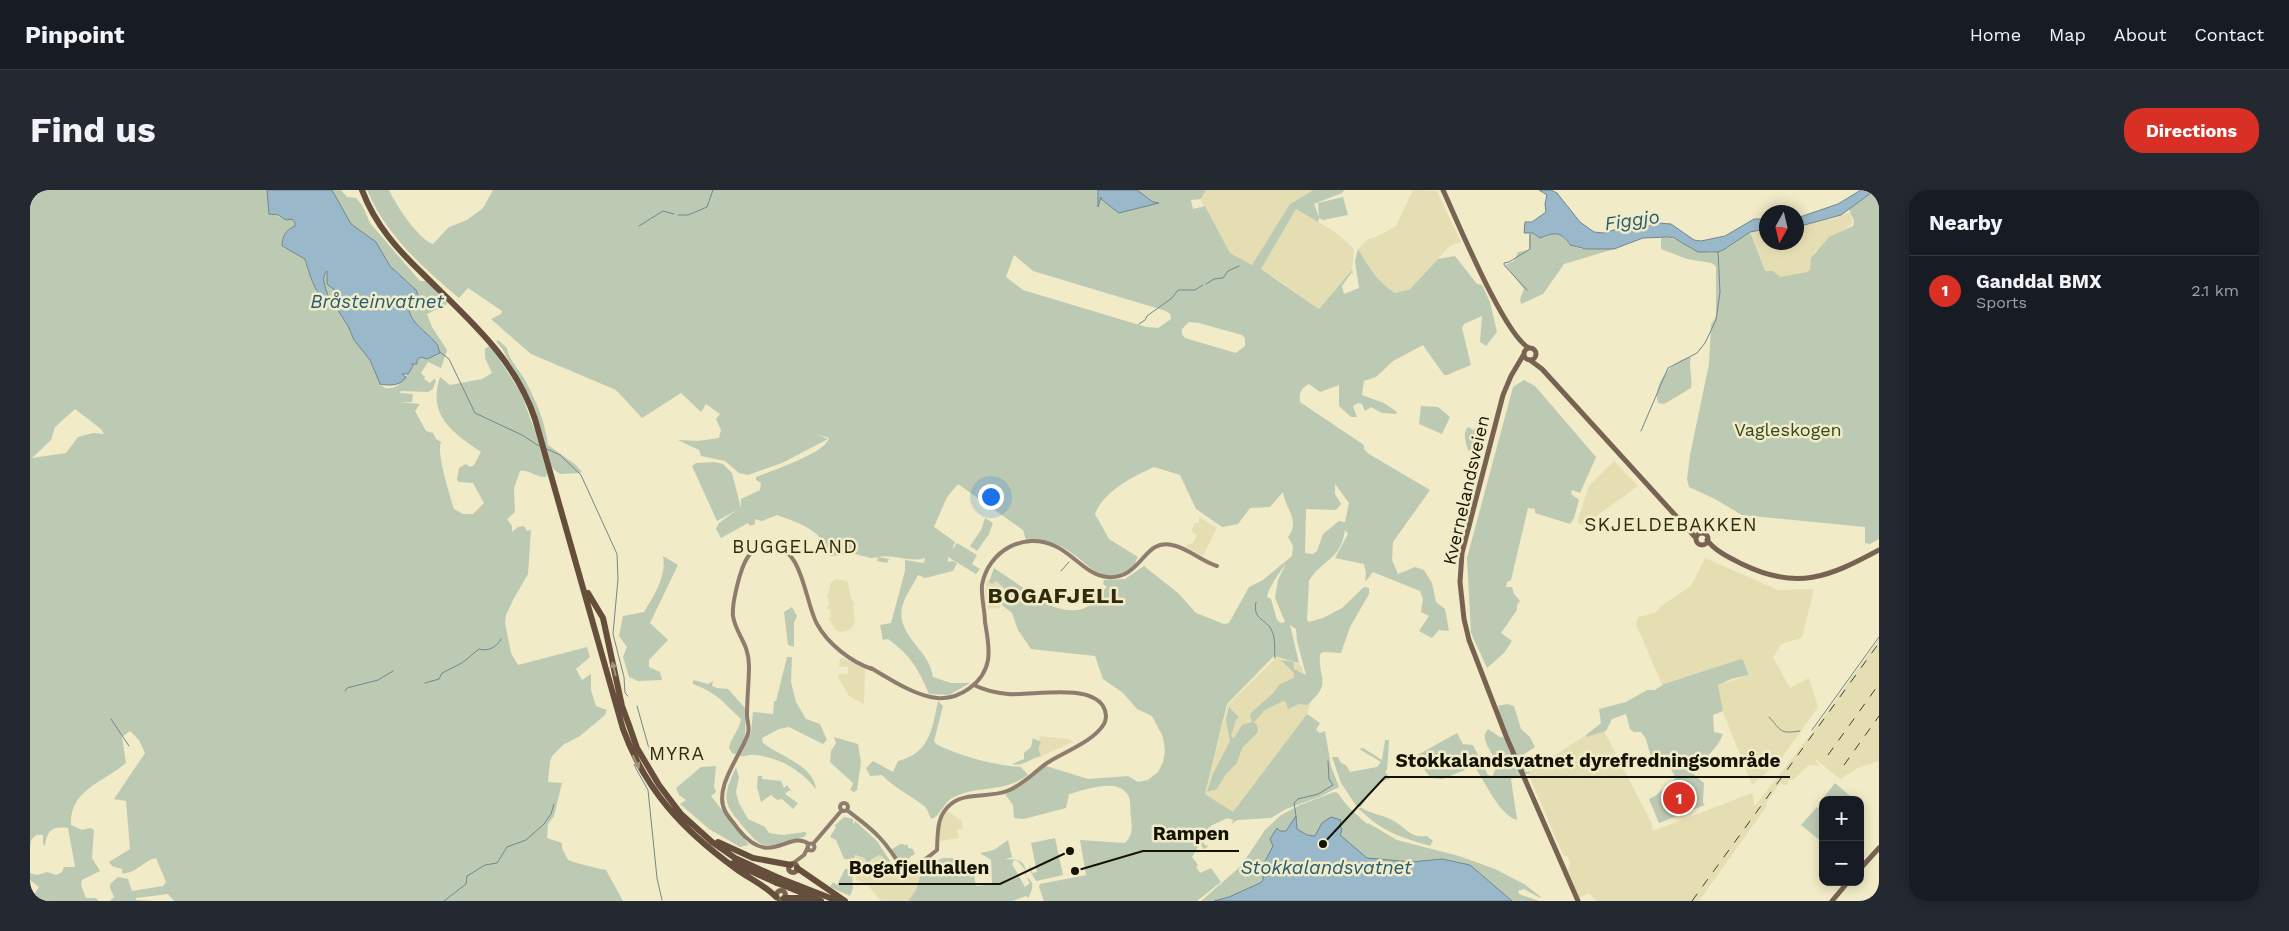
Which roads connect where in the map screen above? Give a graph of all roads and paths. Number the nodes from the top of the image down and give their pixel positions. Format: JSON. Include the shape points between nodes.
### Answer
{"nodes":[{"id":1,"x":362,"y":190,"type":"edge"},
{"id":2,"x":1443,"y":190,"type":"edge"},
{"id":3,"x":1526,"y":351,"type":"junction"},
{"id":4,"x":1536,"y":355,"type":"junction"},
{"id":5,"x":1529,"y":360,"type":"junction"},
{"id":6,"x":1517,"y":366,"type":"junction"},
{"id":7,"x":1542,"y":369,"type":"junction"},
{"id":8,"x":1697,"y":536,"type":"junction"},
{"id":9,"x":1706,"y":542,"type":"junction"},
{"id":10,"x":1879,"y":548,"type":"edge"},
{"id":11,"x":1217,"y":566,"type":"dead end"},
{"id":12,"x":582,"y":582,"type":"junction"},
{"id":13,"x":976,"y":684,"type":"junction"},
{"id":14,"x":842,"y":810,"type":"junction"},
{"id":15,"x":847,"y":810,"type":"junction"},
{"id":16,"x":694,"y":827,"type":"junction"},
{"id":17,"x":810,"y":846,"type":"junction"},
{"id":18,"x":1879,"y":848,"type":"edge"},
{"id":19,"x":711,"y":849,"type":"junction"},
{"id":20,"x":1864,"y":865,"type":"edge"},
{"id":21,"x":793,"y":868,"type":"junction"},
{"id":22,"x":778,"y":880,"type":"junction"},
{"id":23,"x":1845,"y":886,"type":"edge"},
{"id":24,"x":796,"y":888,"type":"junction"},
{"id":25,"x":780,"y":897,"type":"edge"},
{"id":26,"x":811,"y":901,"type":"edge"},
{"id":27,"x":821,"y":901,"type":"edge"},
{"id":28,"x":838,"y":901,"type":"edge"},
{"id":29,"x":845,"y":901,"type":"edge"},
{"id":30,"x":1578,"y":901,"type":"edge"},
{"id":31,"x":1832,"y":901,"type":"edge"}],
"edges":[{"from":1,"to":12,"type":"highway","via":[[372,214],[390,240],[488,338],[528,399]]},
{"from":2,"to":3,"type":"main road","via":[[1492,295]]},
{"from":3,"to":4,"type":"main road","via":[[1534,350]]},
{"from":3,"to":5,"type":"main road"},
{"from":3,"to":6,"type":"main road","name":"Kvernelandsveien"},
{"from":4,"to":5,"type":"main road"},
{"from":4,"to":7,"type":"main road"},
{"from":5,"to":6,"type":"main road"},
{"from":5,"to":7,"type":"main road"},
{"from":6,"to":30,"type":"main road","name":"Kvernelandsveien","via":[[1503,394],[1464,543],[1460,575],[1462,605],[1472,648]]},
{"from":7,"to":8,"type":"main road"},
{"from":8,"to":9,"type":"main road","via":[[1705,534]]},
{"from":8,"to":9,"type":"main road","via":[[1698,544]]},
{"from":9,"to":10,"type":"main road","via":[[1758,571],[1786,578],[1820,577],[1854,564]]},
{"from":11,"to":13,"type":"street","via":[[1165,544],[1152,548],[1129,572],[1108,577],[1094,573],[1056,546],[1022,542],[1004,550],[988,568],[982,590],[988,662]]},
{"from":16,"to":12,"type":"highway","one_way":true,"via":[[665,794],[637,748],[622,706],[602,618]]},
{"from":12,"to":19,"type":"highway","one_way":true,"via":[[619,717],[638,765],[669,810]]},
{"from":13,"to":15,"type":"street","via":[[1008,694],[1057,692],[1088,696],[1101,702],[1106,710],[1105,720],[1102,727],[1084,742],[1049,762],[1016,787],[1002,793],[963,798],[950,805],[937,829],[937,850],[914,867],[898,863],[880,837]]},
{"from":13,"to":17,"type":"street","via":[[955,696],[927,696],[842,652],[816,622],[797,564],[785,550],[765,546],[750,553],[742,566],[733,606],[735,624],[749,656],[749,730],[722,790],[724,810],[747,839],[758,847],[770,848],[801,840]]},
{"from":14,"to":15,"type":"street"},
{"from":14,"to":15,"type":"street","via":[[840,806],[843,803],[848,805]]},
{"from":14,"to":17,"type":"street"},
{"from":16,"to":21,"type":"highway","via":[[746,856]]},
{"from":16,"to":22,"type":"highway","via":[[735,858]]},
{"from":17,"to":21,"type":"street"},
{"from":18,"to":20,"type":"main road"},
{"from":19,"to":22,"type":"highway","via":[[730,861]]},
{"from":19,"to":25,"type":"highway"},
{"from":21,"to":25,"type":"main road"},
{"from":21,"to":29,"type":"highway"},
{"from":22,"to":24,"type":"highway","bridge":true},
{"from":23,"to":31,"type":"main road"},
{"from":24,"to":27,"type":"highway"},
{"from":24,"to":28,"type":"highway"},
{"from":25,"to":26,"type":"highway"}]}
